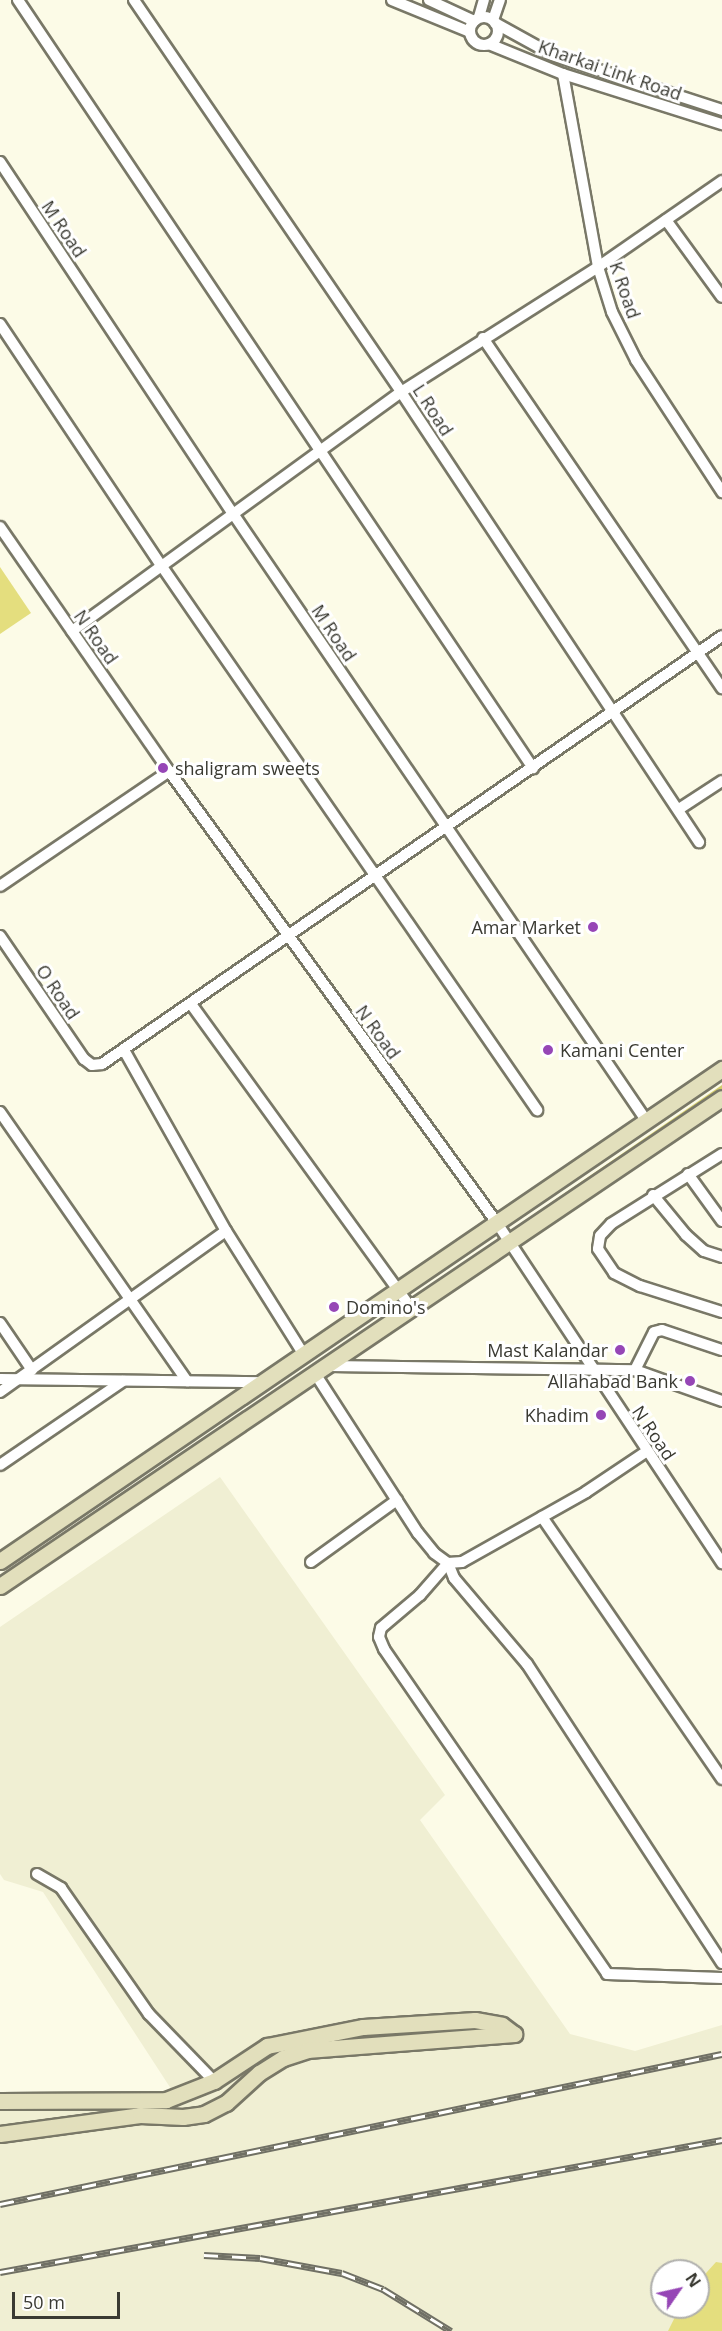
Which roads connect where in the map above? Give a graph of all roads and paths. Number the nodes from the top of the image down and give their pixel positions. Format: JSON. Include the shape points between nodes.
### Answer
{"nodes":[{"id":1,"x":18,"y":0,"type":"edge"},
{"id":2,"x":392,"y":0,"type":"edge"},
{"id":3,"x":429,"y":0,"type":"edge"},
{"id":4,"x":484,"y":0,"type":"edge"},
{"id":5,"x":500,"y":0,"type":"edge"},
{"id":6,"x":137,"y":2,"type":"edge"},
{"id":7,"x":476,"y":19,"type":"junction"},
{"id":8,"x":494,"y":22,"type":"junction"},
{"id":9,"x":470,"y":32,"type":"junction"},
{"id":10,"x":489,"y":44,"type":"junction"},
{"id":11,"x":563,"y":74,"type":"junction"},
{"id":12,"x":722,"y":110,"type":"edge"},
{"id":13,"x":722,"y":124,"type":"edge"},
{"id":14,"x":0,"y":162,"type":"edge"},
{"id":15,"x":722,"y":181,"type":"edge"},
{"id":16,"x":666,"y":220,"type":"junction"},
{"id":17,"x":598,"y":267,"type":"junction"},
{"id":18,"x":722,"y":297,"type":"edge"},
{"id":19,"x":0,"y":324,"type":"edge"},
{"id":20,"x":483,"y":338,"type":"junction"},
{"id":21,"x":401,"y":392,"type":"junction"},
{"id":22,"x":320,"y":449,"type":"junction"},
{"id":23,"x":722,"y":492,"type":"edge"},
{"id":24,"x":234,"y":515,"type":"junction"},
{"id":25,"x":0,"y":527,"type":"edge"},
{"id":26,"x":163,"y":568,"type":"junction"},
{"id":27,"x":72,"y":631,"type":"junction"},
{"id":28,"x":722,"y":636,"type":"edge"},
{"id":29,"x":699,"y":652,"type":"junction"},
{"id":30,"x":722,"y":688,"type":"edge"},
{"id":31,"x":613,"y":713,"type":"junction"},
{"id":32,"x":533,"y":768,"type":"junction"},
{"id":33,"x":169,"y":771,"type":"junction"},
{"id":34,"x":722,"y":781,"type":"edge"},
{"id":35,"x":678,"y":809,"type":"junction"},
{"id":36,"x":446,"y":828,"type":"junction"},
{"id":37,"x":699,"y":842,"type":"dead end"},
{"id":38,"x":377,"y":876,"type":"junction"},
{"id":39,"x":0,"y":886,"type":"edge"},
{"id":40,"x":0,"y":936,"type":"edge"},
{"id":41,"x":288,"y":937,"type":"junction"},
{"id":42,"x":191,"y":1004,"type":"junction"},
{"id":43,"x":124,"y":1050,"type":"junction"},
{"id":44,"x":722,"y":1069,"type":"edge"},
{"id":45,"x":722,"y":1098,"type":"edge"},
{"id":46,"x":537,"y":1110,"type":"dead end"},
{"id":47,"x":0,"y":1112,"type":"edge"},
{"id":48,"x":646,"y":1120,"type":"junction"},
{"id":49,"x":722,"y":1154,"type":"edge"},
{"id":50,"x":688,"y":1174,"type":"junction"},
{"id":51,"x":652,"y":1195,"type":"junction"},
{"id":52,"x":722,"y":1221,"type":"edge"},
{"id":53,"x":496,"y":1223,"type":"junction"},
{"id":54,"x":226,"y":1231,"type":"junction"},
{"id":55,"x":510,"y":1243,"type":"junction"},
{"id":56,"x":722,"y":1257,"type":"edge"},
{"id":57,"x":398,"y":1291,"type":"junction"},
{"id":58,"x":131,"y":1299,"type":"junction"},
{"id":59,"x":412,"y":1309,"type":"junction"},
{"id":60,"x":722,"y":1312,"type":"edge"},
{"id":61,"x":0,"y":1323,"type":"edge"},
{"id":62,"x":722,"y":1350,"type":"edge"},
{"id":63,"x":304,"y":1355,"type":"junction"},
{"id":64,"x":330,"y":1366,"type":"junction"},
{"id":65,"x":32,"y":1370,"type":"junction"},
{"id":66,"x":591,"y":1370,"type":"junction"},
{"id":67,"x":635,"y":1370,"type":"junction"},
{"id":68,"x":316,"y":1375,"type":"junction"},
{"id":69,"x":0,"y":1379,"type":"edge"},
{"id":70,"x":17,"y":1380,"type":"junction"},
{"id":71,"x":123,"y":1381,"type":"junction"},
{"id":72,"x":188,"y":1381,"type":"junction"},
{"id":73,"x":266,"y":1382,"type":"junction"},
{"id":74,"x":0,"y":1392,"type":"edge"},
{"id":75,"x":722,"y":1401,"type":"edge"},
{"id":76,"x":647,"y":1451,"type":"junction"},
{"id":77,"x":0,"y":1465,"type":"edge"},
{"id":78,"x":397,"y":1500,"type":"junction"},
{"id":79,"x":542,"y":1517,"type":"junction"},
{"id":80,"x":0,"y":1561,"type":"edge"},
{"id":81,"x":311,"y":1562,"type":"dead end"},
{"id":82,"x":448,"y":1563,"type":"junction"},
{"id":83,"x":722,"y":1563,"type":"edge"},
{"id":84,"x":0,"y":1586,"type":"edge"},
{"id":85,"x":722,"y":1779,"type":"edge"},
{"id":86,"x":37,"y":1874,"type":"dead end"},
{"id":87,"x":722,"y":1963,"type":"edge"},
{"id":88,"x":722,"y":1978,"type":"edge"},
{"id":89,"x":214,"y":2081,"type":"junction"},
{"id":90,"x":0,"y":2101,"type":"edge"},
{"id":91,"x":0,"y":2134,"type":"edge"}],
"edges":[{"from":1,"to":22,"type":"street"},
{"from":2,"to":9,"type":"street"},
{"from":3,"to":7,"type":"street","name":"Kharkai Link Road"},
{"from":4,"to":7,"type":"street"},
{"from":5,"to":8,"type":"street"},
{"from":6,"to":21,"type":"street","name":"L Road"},
{"from":7,"to":8,"type":"street","name":"Kharkai Link Road"},
{"from":7,"to":9,"type":"street"},
{"from":8,"to":10,"type":"street","via":[[497,35]]},
{"from":8,"to":12,"type":"street","name":"Kharkai Link Road","via":[[553,55]]},
{"from":9,"to":10,"type":"street","name":"Kharkai Link Road","via":[[477,43]]},
{"from":10,"to":11,"type":"street","name":"Kharkai Link Road"},
{"from":11,"to":13,"type":"street","name":"Kharkai Link Road"},
{"from":11,"to":17,"type":"street","name":"K Road"},
{"from":14,"to":24,"type":"street","name":"M Road"},
{"from":15,"to":16,"type":"street"},
{"from":16,"to":17,"type":"street"},
{"from":16,"to":18,"type":"street"},
{"from":17,"to":20,"type":"street"},
{"from":17,"to":23,"type":"street","name":"K Road","via":[[612,312],[636,360]]},
{"from":19,"to":26,"type":"street"},
{"from":20,"to":21,"type":"street"},
{"from":20,"to":29,"type":"street"},
{"from":21,"to":22,"type":"street"},
{"from":21,"to":31,"type":"street","name":"L Road"},
{"from":22,"to":24,"type":"street"},
{"from":22,"to":32,"type":"street"},
{"from":24,"to":26,"type":"street"},
{"from":24,"to":36,"type":"street","name":"M Road"},
{"from":25,"to":27,"type":"street","name":"N Road"},
{"from":26,"to":27,"type":"street"},
{"from":26,"to":38,"type":"street"},
{"from":27,"to":33,"type":"street","name":"N Road"},
{"from":28,"to":29,"type":"street"},
{"from":29,"to":30,"type":"street"},
{"from":29,"to":31,"type":"street"},
{"from":31,"to":32,"type":"street"},
{"from":31,"to":35,"type":"street","name":"L Road"},
{"from":32,"to":36,"type":"street"},
{"from":33,"to":39,"type":"street"},
{"from":33,"to":41,"type":"street","name":"N Road"},
{"from":34,"to":35,"type":"street"},
{"from":35,"to":37,"type":"street","name":"L Road"},
{"from":36,"to":38,"type":"street"},
{"from":36,"to":48,"type":"street","name":"M Road"},
{"from":38,"to":41,"type":"street"},
{"from":38,"to":46,"type":"street"},
{"from":40,"to":43,"type":"street","name":"O Road","via":[[92,1065],[102,1064]]},
{"from":41,"to":42,"type":"street"},
{"from":41,"to":53,"type":"street","name":"N Road"},
{"from":42,"to":43,"type":"street"},
{"from":42,"to":57,"type":"street"},
{"from":43,"to":54,"type":"street"},
{"from":44,"to":48,"type":"street"},
{"from":45,"to":55,"type":"street"},
{"from":47,"to":58,"type":"street"},
{"from":48,"to":53,"type":"street"},
{"from":49,"to":50,"type":"street"},
{"from":50,"to":51,"type":"street"},
{"from":50,"to":52,"type":"street"},
{"from":51,"to":56,"type":"street","via":[[704,1251]]},
{"from":51,"to":60,"type":"street","via":[[600,1236],[598,1249],[602,1261],[614,1273],[640,1286]]},
{"from":53,"to":55,"type":"street","name":"N Road"},
{"from":53,"to":57,"type":"street"},
{"from":54,"to":58,"type":"street"},
{"from":54,"to":63,"type":"street"},
{"from":55,"to":59,"type":"street"},
{"from":55,"to":66,"type":"street","name":"N Road"},
{"from":57,"to":59,"type":"street"},
{"from":57,"to":63,"type":"street"},
{"from":58,"to":65,"type":"street"},
{"from":58,"to":72,"type":"street"},
{"from":59,"to":64,"type":"street"},
{"from":61,"to":65,"type":"street"},
{"from":62,"to":67,"type":"street","via":[[662,1330],[654,1332]]},
{"from":63,"to":73,"type":"street"},
{"from":64,"to":66,"type":"street"},
{"from":64,"to":68,"type":"street"},
{"from":65,"to":70,"type":"street"},
{"from":66,"to":67,"type":"street"},
{"from":66,"to":76,"type":"street","name":"N Road"},
{"from":67,"to":75,"type":"street"},
{"from":68,"to":78,"type":"street"},
{"from":68,"to":84,"type":"street"},
{"from":69,"to":70,"type":"street"},
{"from":70,"to":71,"type":"street"},
{"from":70,"to":74,"type":"street"},
{"from":71,"to":72,"type":"street"},
{"from":71,"to":77,"type":"street"},
{"from":72,"to":73,"type":"street"},
{"from":73,"to":80,"type":"street"},
{"from":76,"to":79,"type":"street"},
{"from":76,"to":83,"type":"street","name":"N Road"},
{"from":78,"to":81,"type":"street"},
{"from":78,"to":82,"type":"street","via":[[434,1553]]},
{"from":79,"to":82,"type":"street","via":[[462,1562]]},
{"from":79,"to":85,"type":"street"},
{"from":82,"to":87,"type":"street","via":[[454,1578],[527,1664]]},
{"from":82,"to":88,"type":"street","via":[[420,1595],[381,1628],[379,1637],[384,1649],[607,1974]]},
{"from":86,"to":89,"type":"street","via":[[61,1888],[149,2014]]},
{"from":89,"to":90,"type":"street","via":[[166,2100]]},
{"from":89,"to":91,"type":"street","via":[[267,2046],[363,2027],[475,2020],[502,2025],[513,2034],[308,2050],[267,2068],[226,2103],[204,2114],[140,2115]]}]}
